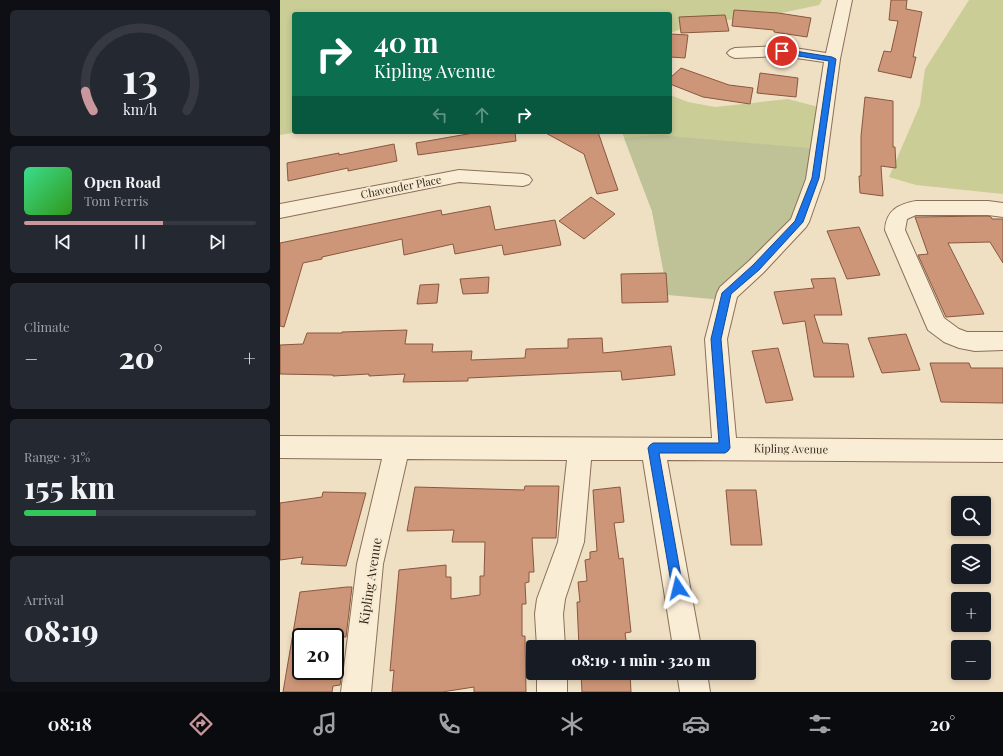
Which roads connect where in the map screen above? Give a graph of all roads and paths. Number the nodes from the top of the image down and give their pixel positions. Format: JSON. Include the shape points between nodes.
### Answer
{"nodes":[{"id":1,"x":845,"y":0,"type":"edge"},
{"id":2,"x":735,"y":53,"type":"dead end"},
{"id":3,"x":832,"y":59,"type":"junction"},
{"id":4,"x":523,"y":180,"type":"dead end"},
{"id":5,"x":1003,"y":210,"type":"edge"},
{"id":6,"x":280,"y":211,"type":"edge"},
{"id":7,"x":1003,"y":341,"type":"edge"},
{"id":8,"x":280,"y":447,"type":"edge"},
{"id":9,"x":397,"y":447,"type":"junction"},
{"id":10,"x":653,"y":448,"type":"junction"},
{"id":11,"x":725,"y":448,"type":"junction"},
{"id":12,"x":580,"y":449,"type":"junction"},
{"id":13,"x":1003,"y":451,"type":"edge"},
{"id":14,"x":551,"y":640,"type":"edge"},
{"id":15,"x":687,"y":640,"type":"edge"},
{"id":16,"x":552,"y":680,"type":"edge"},
{"id":17,"x":693,"y":680,"type":"edge"},
{"id":18,"x":356,"y":692,"type":"edge"},
{"id":19,"x":552,"y":692,"type":"edge"},
{"id":20,"x":695,"y":692,"type":"edge"}],
"edges":[{"from":1,"to":3,"type":"street"},
{"from":2,"to":3,"type":"street","via":[[782,51]]},
{"from":3,"to":11,"type":"street","via":[[815,178],[799,222],[727,293],[716,339]]},
{"from":4,"to":6,"type":"street","name":"Chavender Place","via":[[459,176]]},
{"from":5,"to":7,"type":"street","via":[[916,208],[898,214],[894,222],[895,230],[936,324],[946,334],[958,339],[976,342]]},
{"from":8,"to":9,"type":"street","name":"Kipling Avenue"},
{"from":9,"to":12,"type":"street","name":"Kipling Avenue"},
{"from":9,"to":18,"type":"street","name":"Kipling Avenue","via":[[370,564]]},
{"from":10,"to":11,"type":"street","name":"Kipling Avenue"},
{"from":10,"to":12,"type":"street","name":"Kipling Avenue"},
{"from":10,"to":15,"type":"street"},
{"from":11,"to":13,"type":"street","name":"Kipling Avenue"},
{"from":12,"to":14,"type":"street","via":[[571,542],[551,599]]},
{"from":16,"to":19,"type":"street"},
{"from":17,"to":20,"type":"street"}]}
